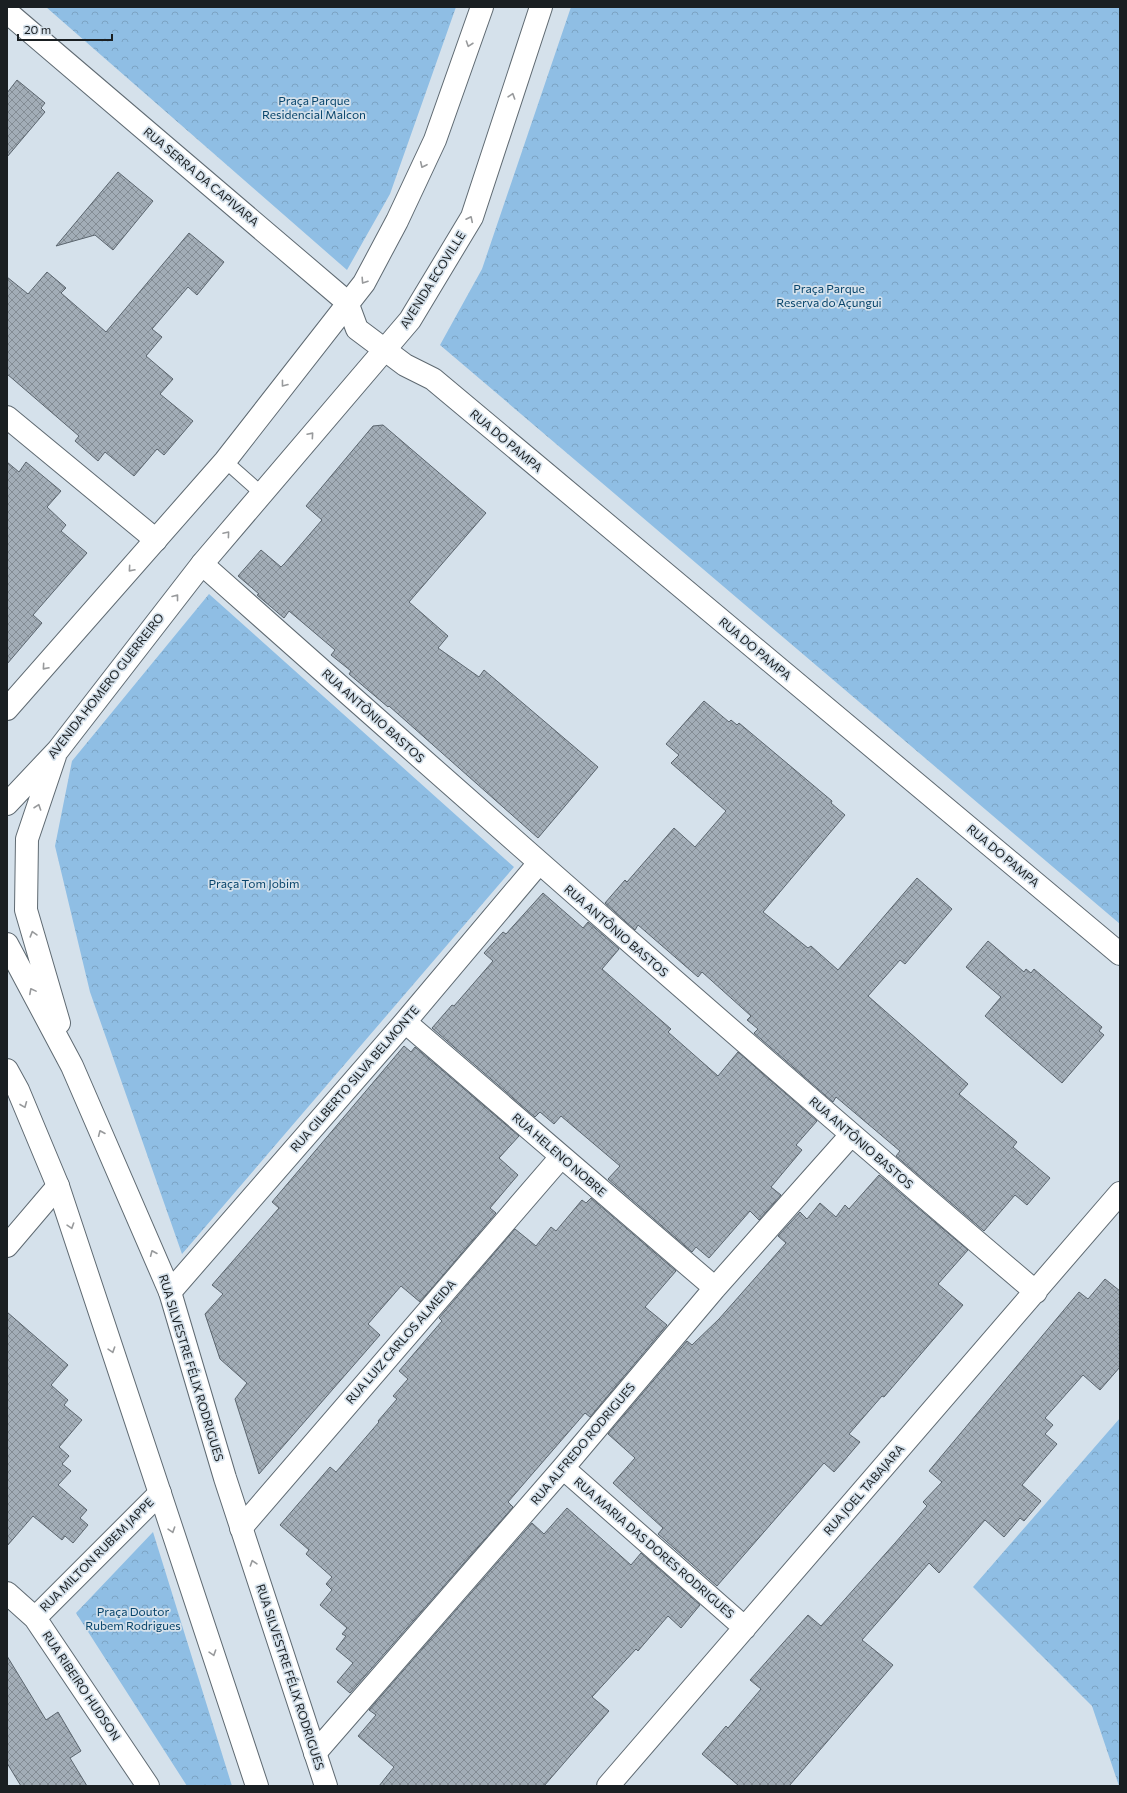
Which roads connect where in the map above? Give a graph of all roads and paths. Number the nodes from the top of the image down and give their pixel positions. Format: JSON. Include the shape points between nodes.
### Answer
{"nodes":[{"id":1,"x":482,"y":7,"type":"edge"},
{"id":2,"x":541,"y":7,"type":"edge"},
{"id":3,"x":7,"y":12,"type":"edge"},
{"id":4,"x":347,"y":302,"type":"junction"},
{"id":5,"x":384,"y":350,"type":"junction"},
{"id":6,"x":7,"y":417,"type":"edge"},
{"id":7,"x":225,"y":461,"type":"junction"},
{"id":8,"x":261,"y":493,"type":"junction"},
{"id":9,"x":156,"y":540,"type":"junction"},
{"id":10,"x":202,"y":564,"type":"junction"},
{"id":11,"x":7,"y":709,"type":"edge"},
{"id":12,"x":58,"y":750,"type":"junction"},
{"id":13,"x":7,"y":804,"type":"edge"},
{"id":14,"x":539,"y":863,"type":"junction"},
{"id":15,"x":7,"y":944,"type":"edge"},
{"id":16,"x":1120,"y":954,"type":"edge"},
{"id":17,"x":404,"y":1022,"type":"junction"},
{"id":18,"x":72,"y":1066,"type":"junction"},
{"id":19,"x":7,"y":1070,"type":"edge"},
{"id":20,"x":851,"y":1135,"type":"junction"},
{"id":21,"x":561,"y":1157,"type":"junction"},
{"id":22,"x":58,"y":1186,"type":"junction"},
{"id":23,"x":1120,"y":1193,"type":"edge"},
{"id":24,"x":7,"y":1246,"type":"edge"},
{"id":25,"x":715,"y":1288,"type":"junction"},
{"id":26,"x":170,"y":1292,"type":"junction"},
{"id":27,"x":1036,"y":1292,"type":"junction"},
{"id":28,"x":563,"y":1468,"type":"junction"},
{"id":29,"x":160,"y":1493,"type":"junction"},
{"id":30,"x":241,"y":1528,"type":"junction"},
{"id":31,"x":7,"y":1593,"type":"edge"},
{"id":32,"x":35,"y":1618,"type":"junction"},
{"id":33,"x":745,"y":1628,"type":"junction"},
{"id":34,"x":315,"y":1753,"type":"junction"},
{"id":35,"x":148,"y":1786,"type":"edge"},
{"id":36,"x":257,"y":1786,"type":"edge"},
{"id":37,"x":326,"y":1786,"type":"edge"},
{"id":38,"x":608,"y":1786,"type":"edge"}],
"edges":[{"from":1,"to":4,"type":"street","one_way":true,"via":[[435,140],[364,283]]},
{"from":5,"to":2,"type":"street","name":"AVENIDA ECOVILLE","one_way":true,"via":[[410,320],[472,217]]},
{"from":3,"to":4,"type":"street","name":"RUA SERRA DA CAPIVARA"},
{"from":4,"to":5,"type":"street","name":"RUA SERRA DA CAPIVARA","via":[[357,329]]},
{"from":4,"to":7,"type":"street","one_way":true},
{"from":8,"to":5,"type":"street","name":"AVENIDA ECOVILLE","one_way":true},
{"from":5,"to":16,"type":"street","name":"RUA DO PAMPA","via":[[405,365],[433,379]]},
{"from":6,"to":9,"type":"street"},
{"from":7,"to":8,"type":"lane"},
{"from":7,"to":9,"type":"street"},
{"from":10,"to":8,"type":"street","name":"AVENIDA ECOVILLE","one_way":true},
{"from":9,"to":11,"type":"street","one_way":true},
{"from":12,"to":10,"type":"street","name":"AVENIDA HOMERO GUERREIRO","one_way":true},
{"from":10,"to":14,"type":"street","name":"RUA ANTÔNIO BASTOS"},
{"from":12,"to":13,"type":"street","name":"AVENIDA HOMERO GUERREIRO"},
{"from":18,"to":12,"type":"street","one_way":true,"via":[[26,910],[27,839]]},
{"from":14,"to":17,"type":"street","name":"RUA GILBERTO SILVA BELMONTE"},
{"from":14,"to":20,"type":"street","name":"RUA ANTÔNIO BASTOS"},
{"from":18,"to":15,"type":"street","name":"RUA SILVESTRE FÉLIX RODRIGUES","one_way":true},
{"from":17,"to":21,"type":"street","name":"RUA HELENO NOBRE"},
{"from":17,"to":26,"type":"street","name":"RUA GILBERTO SILVA BELMONTE"},
{"from":26,"to":18,"type":"street","name":"RUA SILVESTRE FÉLIX RODRIGUES","one_way":true},
{"from":19,"to":22,"type":"street","one_way":true,"via":[[18,1090]]},
{"from":20,"to":25,"type":"street","name":"RUA ALFREDO RODRIGUES"},
{"from":20,"to":27,"type":"street","name":"RUA ANTÔNIO BASTOS"},
{"from":21,"to":25,"type":"street","name":"RUA HELENO NOBRE"},
{"from":21,"to":30,"type":"street","name":"RUA LUIZ CARLOS ALMEIDA"},
{"from":22,"to":24,"type":"street"},
{"from":22,"to":29,"type":"street","one_way":true},
{"from":23,"to":27,"type":"street","name":"RUA JOEL TABAJARA"},
{"from":25,"to":28,"type":"street","name":"RUA ALFREDO RODRIGUES"},
{"from":26,"to":30,"type":"street","name":"RUA SILVESTRE FÉLIX RODRIGUES"},
{"from":27,"to":33,"type":"street","name":"RUA JOEL TABAJARA"},
{"from":28,"to":33,"type":"street","name":"RUA MARIA DAS DORES RODRIGUES"},
{"from":28,"to":34,"type":"street","name":"RUA ALFREDO RODRIGUES"},
{"from":29,"to":32,"type":"street","name":"RUA MILTON RUBEM JAPPE"},
{"from":29,"to":36,"type":"street","one_way":true},
{"from":34,"to":30,"type":"street","name":"RUA SILVESTRE FÉLIX RODRIGUES","one_way":true},
{"from":31,"to":32,"type":"street","name":"RUA RIBEIRO HUDSON"},
{"from":32,"to":35,"type":"street","name":"RUA RIBEIRO HUDSON"},
{"from":33,"to":38,"type":"street","name":"RUA JOEL TABAJARA"},
{"from":34,"to":37,"type":"street","name":"RUA SILVESTRE FÉLIX RODRIGUES"}]}
